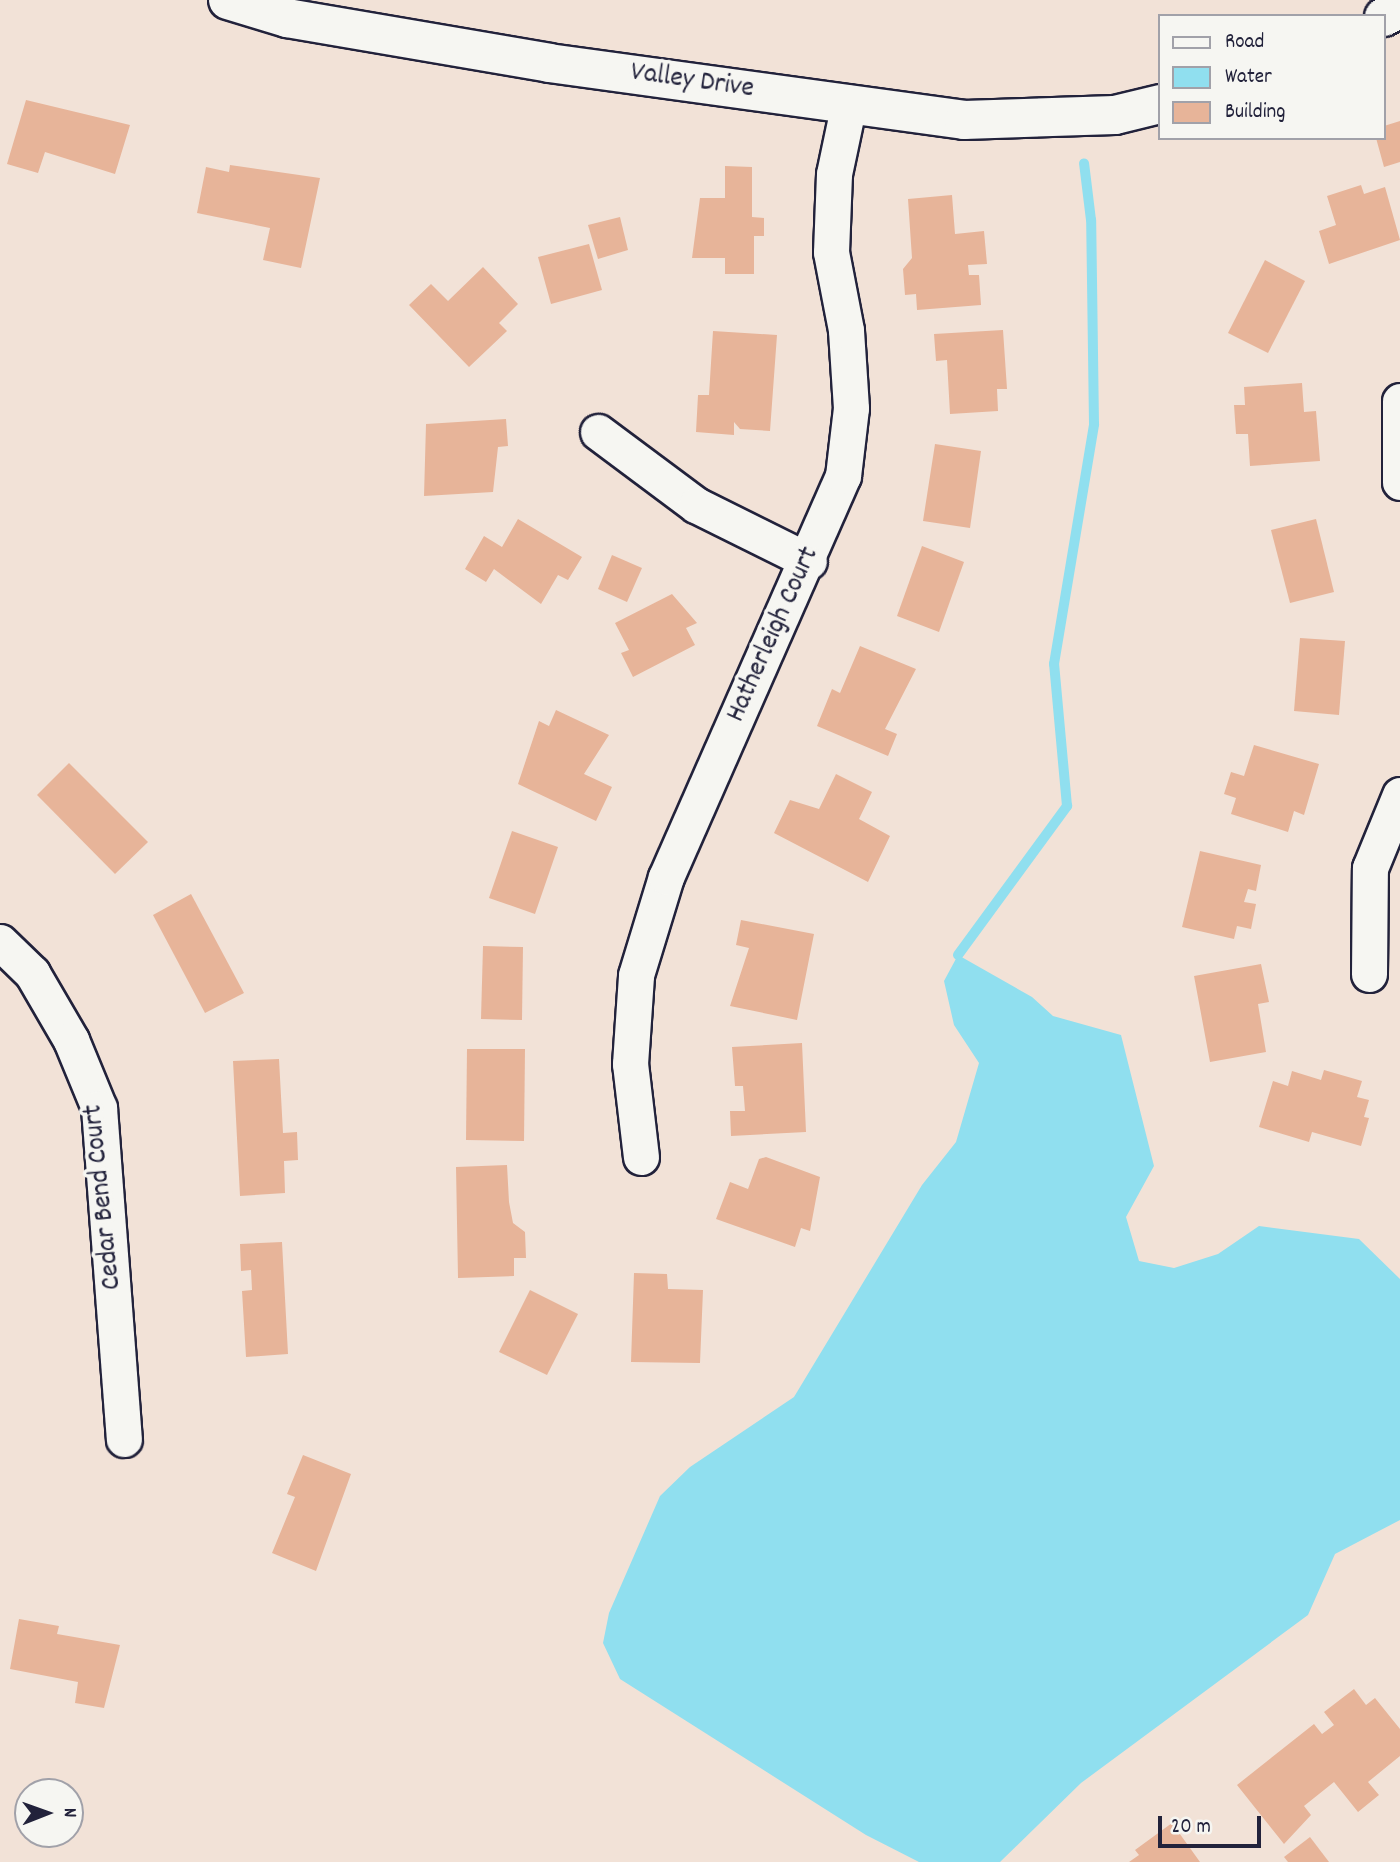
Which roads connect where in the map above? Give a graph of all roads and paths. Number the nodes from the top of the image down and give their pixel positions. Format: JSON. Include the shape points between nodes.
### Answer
{"nodes":[{"id":1,"x":228,"y":0,"type":"edge"},
{"id":2,"x":849,"y":103,"type":"junction"},
{"id":3,"x":1158,"y":104,"type":"edge"},
{"id":4,"x":1400,"y":401,"type":"edge"},
{"id":5,"x":598,"y":432,"type":"dead end"},
{"id":6,"x":1400,"y":482,"type":"edge"},
{"id":7,"x":808,"y":561,"type":"junction"},
{"id":8,"x":1400,"y":795,"type":"edge"},
{"id":9,"x":0,"y":942,"type":"edge"},
{"id":10,"x":1369,"y":974,"type":"dead end"},
{"id":11,"x":641,"y":1157,"type":"dead end"},
{"id":12,"x":124,"y":1439,"type":"dead end"}],
"edges":[{"from":1,"to":2,"type":"street","name":"Valley Drive","via":[[287,19],[549,63]]},
{"from":2,"to":3,"type":"street","name":"Valley Drive","via":[[964,120],[1115,115]]},
{"from":2,"to":7,"type":"street","name":"Hatherleigh Court","via":[[834,174],[831,252],[846,330],[850,408],[843,476]]},
{"from":4,"to":6,"type":"street"},
{"from":5,"to":7,"type":"street","via":[[696,505]]},
{"from":7,"to":11,"type":"street","name":"Hatherleigh Court","via":[[666,877],[636,975],[630,1064]]},
{"from":8,"to":10,"type":"street","via":[[1370,867]]},
{"from":9,"to":12,"type":"street","name":"Cedar Bend Court","via":[[32,973],[71,1040],[99,1108]]}]}
